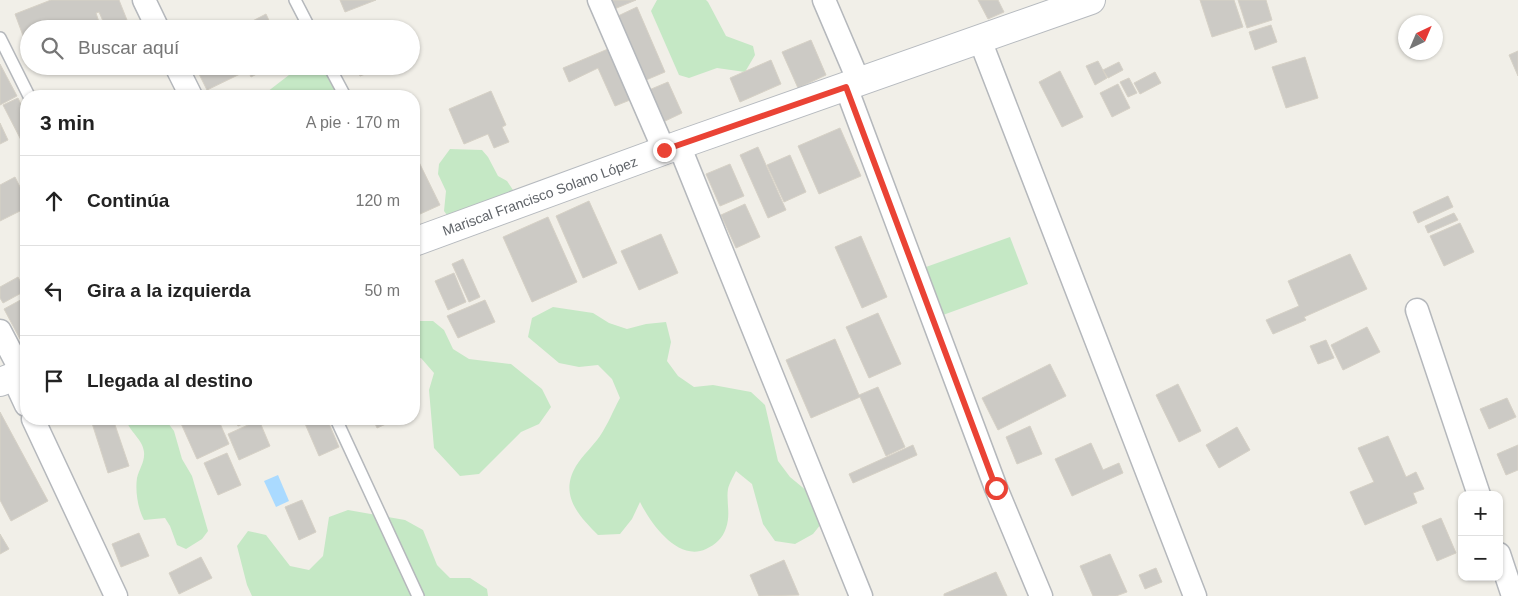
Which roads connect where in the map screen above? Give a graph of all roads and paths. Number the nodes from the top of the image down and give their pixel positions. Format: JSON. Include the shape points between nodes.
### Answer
{"nodes":[{"id":1,"x":144,"y":0,"type":"edge"},
{"id":2,"x":295,"y":0,"type":"edge"},
{"id":3,"x":599,"y":0,"type":"edge"},
{"id":4,"x":824,"y":0,"type":"edge"},
{"id":5,"x":1091,"y":0,"type":"edge"},
{"id":6,"x":154,"y":20,"type":"edge"},
{"id":7,"x":305,"y":20,"type":"edge"},
{"id":8,"x":0,"y":38,"type":"edge"},
{"id":9,"x":980,"y":40,"type":"junction"},
{"id":10,"x":180,"y":75,"type":"edge"},
{"id":11,"x":334,"y":75,"type":"edge"},
{"id":12,"x":852,"y":84,"type":"junction"},
{"id":13,"x":26,"y":90,"type":"edge"},
{"id":14,"x":188,"y":90,"type":"edge"},
{"id":15,"x":342,"y":90,"type":"edge"},
{"id":16,"x":672,"y":148,"type":"junction"},
{"id":17,"x":420,"y":236,"type":"edge"},
{"id":18,"x":1416,"y":310,"type":"dead end"},
{"id":19,"x":0,"y":331,"type":"edge"},
{"id":20,"x":15,"y":376,"type":"edge"},
{"id":21,"x":20,"y":389,"type":"edge"},
{"id":22,"x":36,"y":425,"type":"edge"},
{"id":23,"x":339,"y":425,"type":"edge"},
{"id":24,"x":1478,"y":491,"type":"edge"},
{"id":25,"x":1503,"y":565,"type":"edge"},
{"id":26,"x":116,"y":596,"type":"edge"},
{"id":27,"x":418,"y":596,"type":"edge"},
{"id":28,"x":861,"y":596,"type":"edge"},
{"id":29,"x":1041,"y":596,"type":"edge"},
{"id":30,"x":1195,"y":596,"type":"edge"},
{"id":31,"x":1514,"y":596,"type":"edge"}],
"edges":[{"from":1,"to":6,"type":"street"},
{"from":2,"to":7,"type":"lane"},
{"from":3,"to":16,"type":"street"},
{"from":4,"to":12,"type":"street"},
{"from":5,"to":9,"type":"main road","name":"Mariscal Francisco Solano López"},
{"from":8,"to":13,"type":"lane"},
{"from":9,"to":12,"type":"main road","name":"Mariscal Francisco Solano López"},
{"from":9,"to":30,"type":"street"},
{"from":10,"to":14,"type":"street"},
{"from":11,"to":15,"type":"lane"},
{"from":12,"to":16,"type":"main road","name":"Mariscal Francisco Solano López"},
{"from":12,"to":29,"type":"street","via":[[996,488]]},
{"from":16,"to":17,"type":"main road","name":"Mariscal Francisco Solano López"},
{"from":16,"to":28,"type":"street"},
{"from":18,"to":24,"type":"street"},
{"from":19,"to":20,"type":"street"},
{"from":20,"to":21,"type":"street"},
{"from":22,"to":26,"type":"street"},
{"from":23,"to":27,"type":"lane"},
{"from":25,"to":31,"type":"street"}]}
